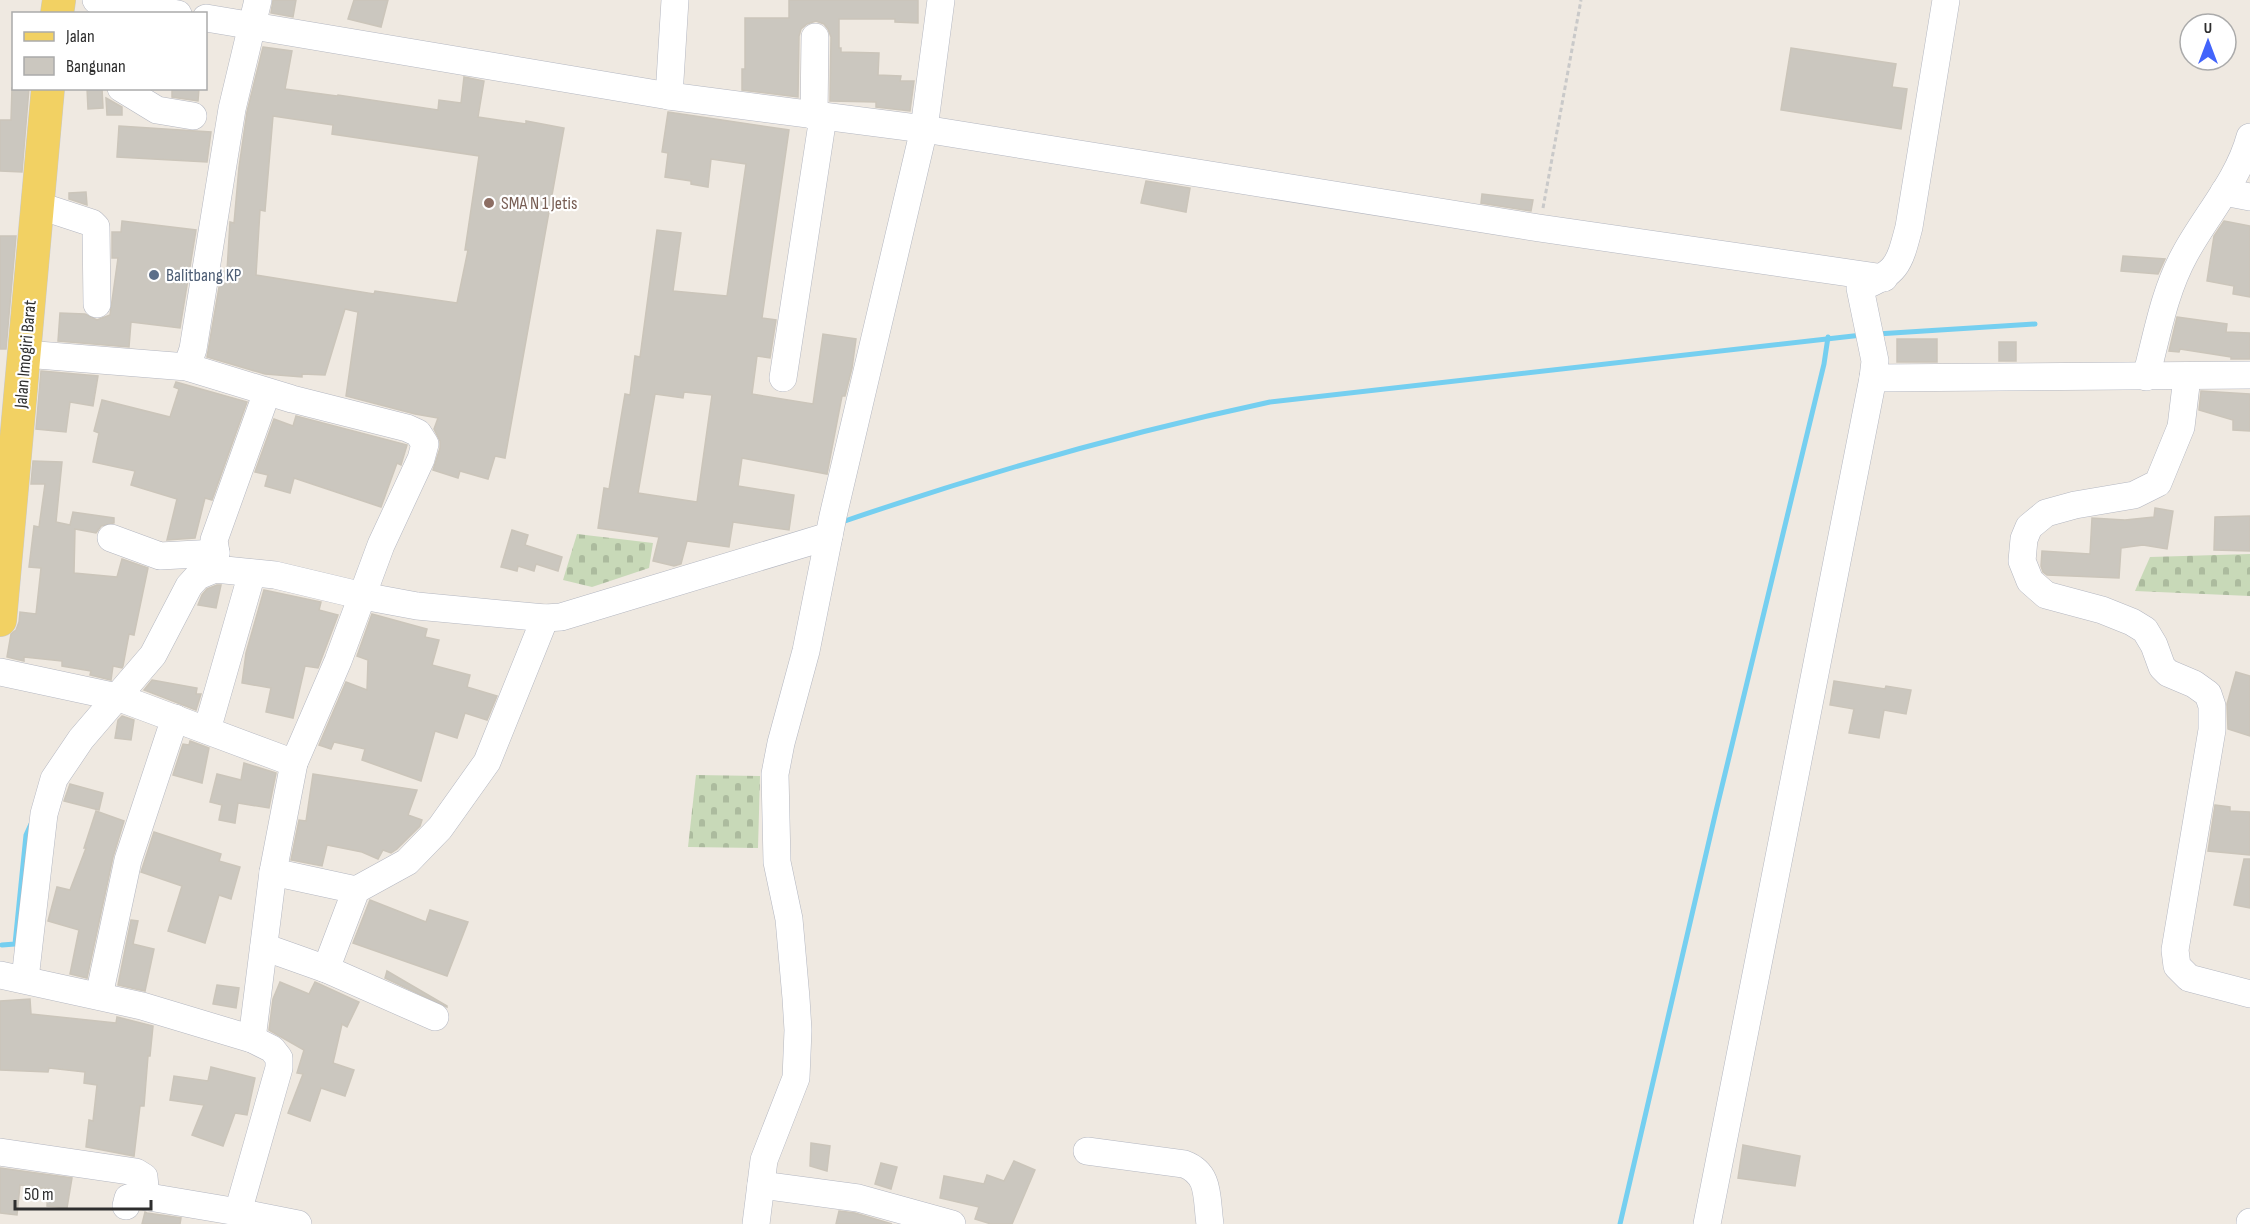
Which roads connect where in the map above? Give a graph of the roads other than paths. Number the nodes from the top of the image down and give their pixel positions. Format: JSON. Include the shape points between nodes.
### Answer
{"nodes":[{"id":1,"x":96,"y":0,"type":"edge"},
{"id":2,"x":675,"y":0,"type":"edge"},
{"id":3,"x":941,"y":0,"type":"edge"},
{"id":4,"x":1947,"y":0,"type":"edge"},
{"id":5,"x":166,"y":12,"type":"edge"},
{"id":6,"x":256,"y":13,"type":"edge"},
{"id":7,"x":207,"y":18,"type":"edge"},
{"id":8,"x":815,"y":38,"type":"dead end"},
{"id":9,"x":48,"y":90,"type":"edge"},
{"id":10,"x":124,"y":90,"type":"edge"},
{"id":11,"x":669,"y":96,"type":"junction"},
{"id":12,"x":193,"y":116,"type":"dead end"},
{"id":13,"x":818,"y":117,"type":"junction"},
{"id":14,"x":924,"y":129,"type":"junction"},
{"id":15,"x":2250,"y":137,"type":"edge"},
{"id":16,"x":2237,"y":195,"type":"edge"},
{"id":17,"x":37,"y":206,"type":"junction"},
{"id":18,"x":1872,"y":283,"type":"junction"},
{"id":19,"x":97,"y":304,"type":"dead end"},
{"id":20,"x":25,"y":354,"type":"junction"},
{"id":21,"x":187,"y":367,"type":"junction"},
{"id":22,"x":1874,"y":369,"type":"junction"},
{"id":23,"x":2250,"y":375,"type":"edge"},
{"id":24,"x":2146,"y":376,"type":"junction"},
{"id":25,"x":2187,"y":376,"type":"junction"},
{"id":26,"x":783,"y":378,"type":"dead end"},
{"id":27,"x":267,"y":393,"type":"junction"},
{"id":28,"x":6,"y":509,"type":"edge"},
{"id":29,"x":831,"y":527,"type":"junction"},
{"id":30,"x":111,"y":538,"type":"dead end"},
{"id":31,"x":213,"y":561,"type":"junction"},
{"id":32,"x":252,"y":573,"type":"junction"},
{"id":33,"x":366,"y":586,"type":"junction"},
{"id":34,"x":1,"y":608,"type":"edge"},
{"id":35,"x":545,"y":618,"type":"junction"},
{"id":36,"x":0,"y":672,"type":"edge"},
{"id":37,"x":108,"y":694,"type":"junction"},
{"id":38,"x":175,"y":718,"type":"junction"},
{"id":39,"x":207,"y":730,"type":"junction"},
{"id":40,"x":294,"y":763,"type":"junction"},
{"id":41,"x":273,"y":872,"type":"junction"},
{"id":42,"x":357,"y":890,"type":"junction"},
{"id":43,"x":264,"y":948,"type":"junction"},
{"id":44,"x":326,"y":969,"type":"junction"},
{"id":45,"x":13,"y":977,"type":"edge"},
{"id":46,"x":2250,"y":994,"type":"edge"},
{"id":47,"x":99,"y":996,"type":"junction"},
{"id":48,"x":435,"y":1017,"type":"dead end"},
{"id":49,"x":252,"y":1039,"type":"junction"},
{"id":50,"x":1087,"y":1151,"type":"dead end"},
{"id":51,"x":0,"y":1152,"type":"edge"},
{"id":52,"x":761,"y":1185,"type":"junction"},
{"id":53,"x":238,"y":1212,"type":"junction"},
{"id":54,"x":298,"y":1224,"type":"edge"},
{"id":55,"x":756,"y":1224,"type":"edge"},
{"id":56,"x":952,"y":1224,"type":"edge"},
{"id":57,"x":1210,"y":1224,"type":"edge"},
{"id":58,"x":1707,"y":1224,"type":"edge"}],
"edges":[{"from":1,"to":5,"type":"street"},
{"from":2,"to":11,"type":"street"},
{"from":3,"to":14,"type":"street"},
{"from":4,"to":18,"type":"street","via":[[1899,262]]},
{"from":6,"to":7,"type":"street"},
{"from":6,"to":11,"type":"street","via":[[426,56]]},
{"from":6,"to":21,"type":"street","via":[[232,109]]},
{"from":8,"to":13,"type":"street"},
{"from":9,"to":17,"type":"main road","name":"Jalan Imogiri Barat"},
{"from":10,"to":12,"type":"street","via":[[157,110]]},
{"from":11,"to":13,"type":"street"},
{"from":13,"to":14,"type":"street"},
{"from":13,"to":26,"type":"street"},
{"from":14,"to":18,"type":"street"},
{"from":14,"to":29,"type":"street"},
{"from":15,"to":16,"type":"street"},
{"from":16,"to":24,"type":"street","via":[[2184,254],[2169,290]]},
{"from":17,"to":19,"type":"street","via":[[96,227]]},
{"from":17,"to":20,"type":"main road","name":"Jalan Imogiri Barat"},
{"from":18,"to":22,"type":"street"},
{"from":20,"to":21,"type":"street"},
{"from":20,"to":28,"type":"main road","name":"Jalan Imogiri Barat"},
{"from":21,"to":27,"type":"street"},
{"from":22,"to":24,"type":"street"},
{"from":22,"to":58,"type":"street"},
{"from":23,"to":25,"type":"street"},
{"from":24,"to":25,"type":"street"},
{"from":25,"to":46,"type":"street","via":[[2181,427],[2158,483],[2134,495],[2046,513],[2029,527],[2022,561],[2030,581],[2046,595],[2102,610],[2145,630],[2168,674],[2208,694],[2212,730],[2175,950],[2177,966],[2189,978]]},
{"from":27,"to":31,"type":"street","via":[[214,540]]},
{"from":27,"to":33,"type":"street","via":[[407,428],[418,433],[425,444]]},
{"from":28,"to":34,"type":"main road","name":"Jalan Imogiri Barat"},
{"from":29,"to":35,"type":"street","via":[[598,607]]},
{"from":29,"to":52,"type":"street","via":[[806,651],[775,774],[777,862],[789,919],[798,1030],[796,1078],[764,1160]]},
{"from":30,"to":31,"type":"street","via":[[160,556]]},
{"from":31,"to":32,"type":"street"},
{"from":31,"to":37,"type":"street","via":[[189,585],[153,655]]},
{"from":32,"to":33,"type":"street"},
{"from":32,"to":39,"type":"street"},
{"from":33,"to":35,"type":"street","via":[[417,606]]},
{"from":33,"to":40,"type":"street"},
{"from":35,"to":42,"type":"street","via":[[486,762],[440,828],[407,862]]},
{"from":36,"to":37,"type":"street"},
{"from":37,"to":38,"type":"street"},
{"from":37,"to":45,"type":"street","via":[[54,779],[48,796]]},
{"from":38,"to":39,"type":"street"},
{"from":38,"to":47,"type":"street","via":[[128,860]]},
{"from":39,"to":40,"type":"street"},
{"from":40,"to":41,"type":"street"},
{"from":41,"to":42,"type":"street"},
{"from":41,"to":43,"type":"street"},
{"from":42,"to":44,"type":"street"},
{"from":43,"to":44,"type":"street"},
{"from":43,"to":49,"type":"street"},
{"from":44,"to":48,"type":"street"},
{"from":45,"to":47,"type":"street"},
{"from":47,"to":49,"type":"street"},
{"from":49,"to":53,"type":"street","via":[[272,1049],[279,1058],[279,1068]]},
{"from":50,"to":57,"type":"street","via":[[1196,1168],[1203,1178]]},
{"from":51,"to":53,"type":"street","via":[[136,1172],[144,1177],[136,1201]]},
{"from":52,"to":55,"type":"street"},
{"from":52,"to":56,"type":"street","via":[[858,1198]]},
{"from":53,"to":54,"type":"street"}]}
